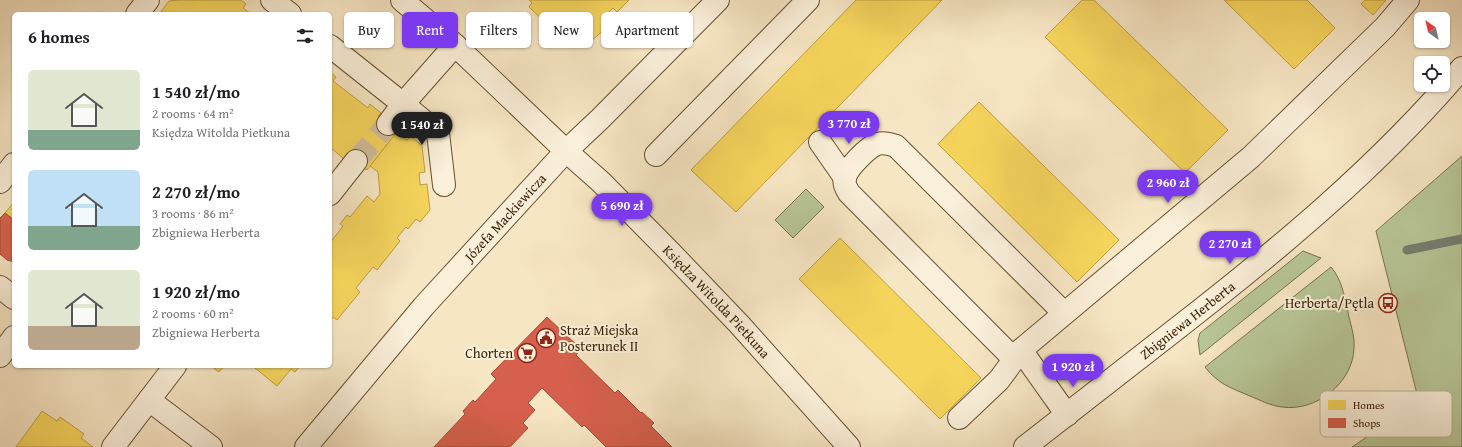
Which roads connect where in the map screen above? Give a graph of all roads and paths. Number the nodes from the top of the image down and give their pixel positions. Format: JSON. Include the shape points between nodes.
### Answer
{"nodes":[{"id":1,"x":148,"y":0,"type":"edge"},
{"id":2,"x":272,"y":0,"type":"edge"},
{"id":3,"x":718,"y":0,"type":"edge"},
{"id":4,"x":808,"y":0,"type":"edge"},
{"id":5,"x":1408,"y":0,"type":"edge"},
{"id":6,"x":404,"y":1,"type":"edge"},
{"id":7,"x":138,"y":12,"type":"edge"},
{"id":8,"x":287,"y":12,"type":"edge"},
{"id":9,"x":416,"y":12,"type":"edge"},
{"id":10,"x":332,"y":48,"type":"edge"},
{"id":11,"x":453,"y":48,"type":"edge"},
{"id":12,"x":457,"y":48,"type":"edge"},
{"id":13,"x":1462,"y":68,"type":"edge"},
{"id":14,"x":403,"y":104,"type":"junction"},
{"id":15,"x":388,"y":124,"type":"tunnel mouth"},
{"id":16,"x":820,"y":142,"type":"dead end"},
{"id":17,"x":566,"y":151,"type":"junction"},
{"id":18,"x":656,"y":155,"type":"dead end"},
{"id":19,"x":356,"y":161,"type":"tunnel mouth"},
{"id":20,"x":12,"y":167,"type":"edge"},
{"id":21,"x":845,"y":178,"type":"junction"},
{"id":22,"x":0,"y":182,"type":"edge"},
{"id":23,"x":444,"y":185,"type":"dead end"},
{"id":24,"x":332,"y":191,"type":"edge"},
{"id":25,"x":0,"y":287,"type":"edge"},
{"id":26,"x":12,"y":296,"type":"edge"},
{"id":27,"x":1064,"y":313,"type":"junction"},
{"id":28,"x":12,"y":340,"type":"edge"},
{"id":29,"x":1017,"y":355,"type":"junction"},
{"id":30,"x":0,"y":356,"type":"edge"},
{"id":31,"x":173,"y":368,"type":"edge"},
{"id":32,"x":149,"y":400,"type":"junction"},
{"id":33,"x":1067,"y":415,"type":"junction"},
{"id":34,"x":959,"y":418,"type":"dead end"},
{"id":35,"x":113,"y":447,"type":"edge"},
{"id":36,"x":211,"y":447,"type":"edge"},
{"id":37,"x":306,"y":447,"type":"edge"},
{"id":38,"x":849,"y":447,"type":"edge"},
{"id":39,"x":1025,"y":447,"type":"edge"}],
"edges":[{"from":1,"to":7,"type":"street"},
{"from":2,"to":8,"type":"street"},
{"from":3,"to":17,"type":"street","name":"Józefa Mackiewicza"},
{"from":4,"to":18,"type":"street"},
{"from":5,"to":27,"type":"street","via":[[1385,27],[1251,157]]},
{"from":6,"to":9,"type":"street","name":"Księdza Witolda Pietkuna"},
{"from":10,"to":14,"type":"street"},
{"from":11,"to":14,"type":"street"},
{"from":12,"to":17,"type":"street","name":"Księdza Witolda Pietkuna"},
{"from":13,"to":33,"type":"street","name":"Zbigniewa Herberta","via":[[1431,104],[1338,196],[1243,277]]},
{"from":14,"to":15,"type":"street"},
{"from":14,"to":23,"type":"street","via":[[438,133]]},
{"from":16,"to":21,"type":"street"},
{"from":17,"to":37,"type":"street","name":"Józefa Mackiewicza","via":[[424,306]]},
{"from":17,"to":38,"type":"street","name":"Księdza Witolda Pietkuna","via":[[677,258]]},
{"from":19,"to":24,"type":"street"},
{"from":20,"to":22,"type":"street"},
{"from":21,"to":27,"type":"street","via":[[850,168],[870,148],[887,143],[896,146]]},
{"from":21,"to":29,"type":"street","via":[[845,187],[849,193]]},
{"from":25,"to":26,"type":"street"},
{"from":27,"to":29,"type":"street"},
{"from":28,"to":30,"type":"street"},
{"from":29,"to":33,"type":"street"},
{"from":29,"to":34,"type":"street","via":[[999,380]]},
{"from":31,"to":32,"type":"street"},
{"from":32,"to":35,"type":"street"},
{"from":32,"to":36,"type":"street"},
{"from":33,"to":39,"type":"street","name":"Zbigniewa Herberta"}]}
